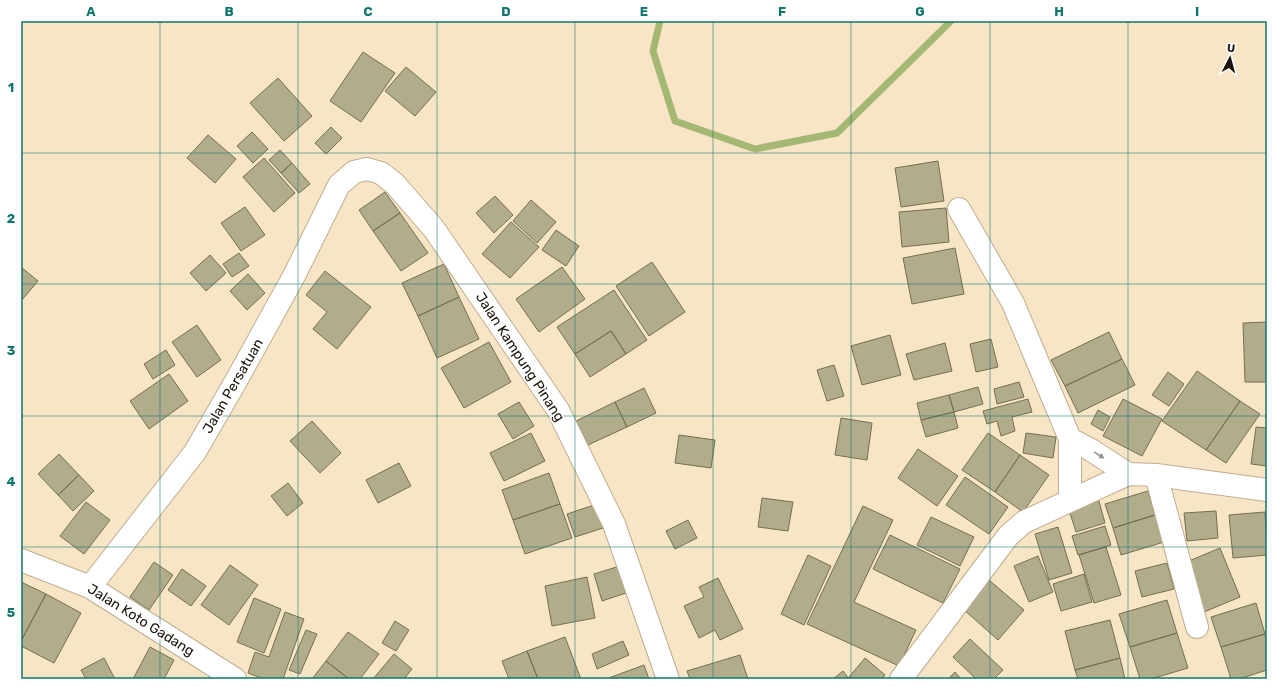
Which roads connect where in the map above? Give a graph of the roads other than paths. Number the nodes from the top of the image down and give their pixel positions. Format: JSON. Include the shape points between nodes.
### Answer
{"nodes":[{"id":1,"x":354,"y":172,"type":"joint"},
{"id":2,"x":959,"y":209,"type":"dead end"},
{"id":3,"x":1070,"y":439,"type":"junction"},
{"id":4,"x":1128,"y":474,"type":"junction"},
{"id":5,"x":1156,"y":475,"type":"junction"},
{"id":6,"x":1267,"y":490,"type":"edge"},
{"id":7,"x":1070,"y":500,"type":"junction"},
{"id":8,"x":21,"y":560,"type":"edge"},
{"id":9,"x":90,"y":587,"type":"junction"},
{"id":10,"x":1197,"y":627,"type":"dead end"},
{"id":11,"x":235,"y":679,"type":"edge"},
{"id":12,"x":668,"y":679,"type":"edge"},
{"id":13,"x":901,"y":679,"type":"edge"}],
"edges":[{"from":1,"to":9,"type":"street","name":"Jalan Persatuan","via":[[339,184],[295,274],[195,452]]},
{"from":1,"to":12,"type":"street","name":"Jalan Kampung Pinang","via":[[367,169],[381,173],[395,184],[434,229],[558,410],[614,524]]},
{"from":2,"to":3,"type":"street","via":[[1013,303]]},
{"from":3,"to":4,"type":"street","one_way":true},
{"from":3,"to":7,"type":"street"},
{"from":4,"to":5,"type":"street"},
{"from":4,"to":7,"type":"street"},
{"from":5,"to":6,"type":"street"},
{"from":5,"to":10,"type":"street"},
{"from":7,"to":13,"type":"street","via":[[1024,522],[1008,536]]},
{"from":8,"to":9,"type":"street","name":"Jalan Koto Gadang"},
{"from":9,"to":11,"type":"street","name":"Jalan Koto Gadang"}]}
